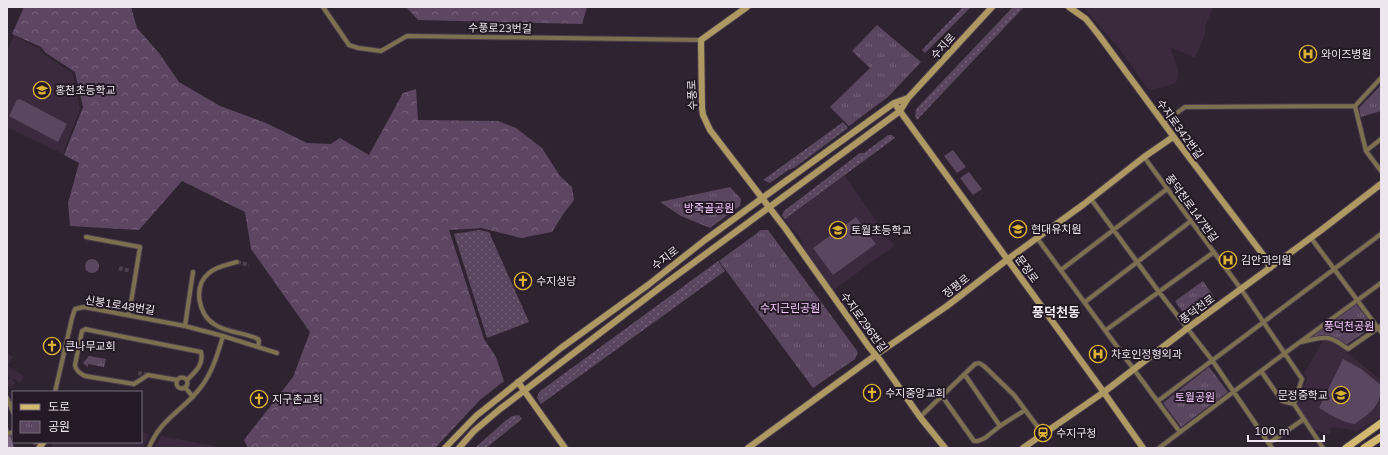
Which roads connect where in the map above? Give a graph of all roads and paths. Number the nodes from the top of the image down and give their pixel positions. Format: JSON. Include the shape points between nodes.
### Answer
{"nodes":[{"id":1,"x":323,"y":7,"type":"edge"},
{"id":2,"x":747,"y":7,"type":"edge"},
{"id":3,"x":992,"y":7,"type":"edge"},
{"id":4,"x":1069,"y":7,"type":"edge"},
{"id":5,"x":701,"y":40,"type":"junction"},
{"id":6,"x":1381,"y":78,"type":"edge"},
{"id":7,"x":908,"y":98,"type":"junction"},
{"id":8,"x":894,"y":103,"type":"junction"},
{"id":9,"x":1355,"y":106,"type":"junction"},
{"id":10,"x":900,"y":110,"type":"junction"},
{"id":11,"x":1163,"y":123,"type":"junction"},
{"id":12,"x":1173,"y":137,"type":"junction"},
{"id":13,"x":1381,"y":139,"type":"edge"},
{"id":14,"x":1366,"y":151,"type":"junction"},
{"id":15,"x":1144,"y":157,"type":"junction"},
{"id":16,"x":1381,"y":171,"type":"edge"},
{"id":17,"x":1381,"y":184,"type":"edge"},
{"id":18,"x":1167,"y":189,"type":"junction"},
{"id":19,"x":761,"y":198,"type":"junction"},
{"id":20,"x":1091,"y":198,"type":"junction"},
{"id":21,"x":768,"y":208,"type":"junction"},
{"id":22,"x":1191,"y":221,"type":"junction"},
{"id":23,"x":1114,"y":230,"type":"junction"},
{"id":24,"x":1381,"y":234,"type":"edge"},
{"id":25,"x":86,"y":237,"type":"dead end"},
{"id":26,"x":1037,"y":238,"type":"junction"},
{"id":27,"x":1311,"y":238,"type":"junction"},
{"id":28,"x":1214,"y":252,"type":"junction"},
{"id":29,"x":1008,"y":259,"type":"junction"},
{"id":30,"x":237,"y":262,"type":"tunnel mouth"},
{"id":31,"x":1138,"y":262,"type":"junction"},
{"id":32,"x":1270,"y":268,"type":"junction"},
{"id":33,"x":1061,"y":270,"type":"junction"},
{"id":34,"x":1334,"y":270,"type":"junction"},
{"id":35,"x":193,"y":272,"type":"dead end"},
{"id":36,"x":1381,"y":283,"type":"edge"},
{"id":37,"x":1241,"y":289,"type":"junction"},
{"id":38,"x":1159,"y":292,"type":"junction"},
{"id":39,"x":1357,"y":301,"type":"junction"},
{"id":40,"x":1085,"y":302,"type":"junction"},
{"id":41,"x":129,"y":316,"type":"junction"},
{"id":42,"x":1264,"y":323,"type":"junction"},
{"id":43,"x":185,"y":326,"type":"junction"},
{"id":44,"x":1187,"y":328,"type":"junction"},
{"id":45,"x":1380,"y":328,"type":"edge"},
{"id":46,"x":1106,"y":330,"type":"junction"},
{"id":47,"x":223,"y":336,"type":"junction"},
{"id":48,"x":1299,"y":343,"type":"junction"},
{"id":49,"x":258,"y":347,"type":"junction"},
{"id":50,"x":1285,"y":352,"type":"junction"},
{"id":51,"x":277,"y":353,"type":"dead end"},
{"id":52,"x":876,"y":356,"type":"junction"},
{"id":53,"x":1212,"y":360,"type":"junction"},
{"id":54,"x":1134,"y":369,"type":"junction"},
{"id":55,"x":1261,"y":371,"type":"junction"},
{"id":56,"x":965,"y":375,"type":"junction"},
{"id":57,"x":177,"y":380,"type":"junction"},
{"id":58,"x":187,"y":380,"type":"junction"},
{"id":59,"x":518,"y":382,"type":"junction"},
{"id":60,"x":185,"y":387,"type":"junction"},
{"id":61,"x":55,"y":391,"type":"edge"},
{"id":62,"x":524,"y":391,"type":"junction"},
{"id":63,"x":1104,"y":392,"type":"junction"},
{"id":64,"x":1233,"y":392,"type":"junction"},
{"id":65,"x":942,"y":396,"type":"junction"},
{"id":66,"x":193,"y":397,"type":"junction"},
{"id":67,"x":7,"y":398,"type":"edge"},
{"id":68,"x":1158,"y":401,"type":"junction"},
{"id":69,"x":1294,"y":404,"type":"junction"},
{"id":70,"x":12,"y":410,"type":"edge"},
{"id":71,"x":1025,"y":410,"type":"junction"},
{"id":72,"x":920,"y":417,"type":"junction"},
{"id":73,"x":1304,"y":419,"type":"junction"},
{"id":74,"x":1381,"y":423,"type":"edge"},
{"id":75,"x":1000,"y":426,"type":"junction"},
{"id":76,"x":1180,"y":432,"type":"junction"},
{"id":77,"x":1042,"y":434,"type":"junction"},
{"id":78,"x":1381,"y":437,"type":"edge"},
{"id":79,"x":1269,"y":444,"type":"junction"},
{"id":80,"x":148,"y":448,"type":"edge"},
{"id":81,"x":445,"y":448,"type":"edge"},
{"id":82,"x":459,"y":448,"type":"edge"},
{"id":83,"x":565,"y":448,"type":"edge"},
{"id":84,"x":748,"y":448,"type":"edge"},
{"id":85,"x":945,"y":448,"type":"edge"},
{"id":86,"x":1022,"y":448,"type":"edge"},
{"id":87,"x":1143,"y":448,"type":"edge"},
{"id":88,"x":1159,"y":448,"type":"edge"},
{"id":89,"x":1272,"y":448,"type":"edge"},
{"id":90,"x":1323,"y":448,"type":"edge"},
{"id":91,"x":1346,"y":448,"type":"edge"},
{"id":92,"x":1364,"y":448,"type":"edge"}],
"edges":[{"from":1,"to":5,"type":"street","name":"수풍로23번길","via":[[349,45],[381,51],[407,36]]},
{"from":2,"to":5,"type":"street"},
{"from":3,"to":7,"type":"street","name":"수지로"},
{"from":4,"to":11,"type":"street","name":"수지로342번길","via":[[1090,23]]},
{"from":5,"to":19,"type":"street","name":"수풍로","via":[[703,115],[715,138]]},
{"from":6,"to":9,"type":"street"},
{"from":7,"to":8,"type":"street","name":"수지로"},
{"from":7,"to":10,"type":"street","name":"수지로"},
{"from":8,"to":10,"type":"street","name":"문정로"},
{"from":8,"to":19,"type":"street","name":"수지로"},
{"from":9,"to":11,"type":"street","via":[[1185,107]]},
{"from":9,"to":14,"type":"street"},
{"from":10,"to":21,"type":"street","name":"수지로"},
{"from":10,"to":29,"type":"street","name":"문정로"},
{"from":11,"to":12,"type":"street","name":"수지로342번길"},
{"from":12,"to":15,"type":"street","name":"정평로"},
{"from":12,"to":32,"type":"street","name":"수지로342번길","via":[[1264,256]]},
{"from":13,"to":14,"type":"street"},
{"from":14,"to":16,"type":"street"},
{"from":15,"to":18,"type":"street","name":"풍덕천로147번길"},
{"from":15,"to":20,"type":"street","name":"정평로"},
{"from":17,"to":27,"type":"street","name":"풍덕천로"},
{"from":18,"to":22,"type":"street","name":"풍덕천로147번길"},
{"from":18,"to":23,"type":"street"},
{"from":19,"to":21,"type":"street","name":"수풍로"},
{"from":19,"to":59,"type":"street","name":"수지로"},
{"from":20,"to":23,"type":"street"},
{"from":20,"to":26,"type":"street","name":"정평로"},
{"from":21,"to":52,"type":"street","name":"수지로296번길"},
{"from":21,"to":62,"type":"street","name":"수지로"},
{"from":22,"to":28,"type":"street","name":"풍덕천로147번길"},
{"from":22,"to":31,"type":"street"},
{"from":23,"to":31,"type":"street"},
{"from":23,"to":33,"type":"street"},
{"from":24,"to":34,"type":"street"},
{"from":25,"to":41,"type":"street","via":[[140,247],[133,271]]},
{"from":26,"to":29,"type":"street","name":"정평로"},
{"from":26,"to":33,"type":"street"},
{"from":27,"to":32,"type":"street","name":"풍덕천로"},
{"from":27,"to":34,"type":"street"},
{"from":28,"to":37,"type":"street","name":"풍덕천로147번길"},
{"from":28,"to":38,"type":"street"},
{"from":29,"to":52,"type":"street","name":"정평로"},
{"from":29,"to":63,"type":"street","name":"문정로"},
{"from":30,"to":49,"type":"street","via":[[220,266],[206,275],[200,288],[200,304],[212,323],[258,339]]},
{"from":31,"to":38,"type":"street"},
{"from":31,"to":40,"type":"street"},
{"from":32,"to":37,"type":"street","name":"풍덕천로"},
{"from":33,"to":40,"type":"street"},
{"from":34,"to":39,"type":"street"},
{"from":34,"to":42,"type":"street"},
{"from":35,"to":43,"type":"street"},
{"from":36,"to":39,"type":"street"},
{"from":37,"to":42,"type":"street","name":"풍덕천로147번길"},
{"from":37,"to":44,"type":"street","name":"풍덕천로"},
{"from":38,"to":44,"type":"street"},
{"from":38,"to":46,"type":"street"},
{"from":39,"to":45,"type":"street"},
{"from":39,"to":48,"type":"street"},
{"from":40,"to":46,"type":"street"},
{"from":41,"to":43,"type":"street","name":"신봉1로48번길"},
{"from":41,"to":61,"type":"street","name":"신봉1로48번길","via":[[84,307],[75,309]]},
{"from":42,"to":50,"type":"street","name":"풍덕천로147번길"},
{"from":42,"to":53,"type":"street"},
{"from":43,"to":47,"type":"street","name":"신봉1로48번길"},
{"from":44,"to":53,"type":"street"},
{"from":44,"to":54,"type":"street","name":"풍덕천로"},
{"from":45,"to":48,"type":"street","via":[[1348,349],[1327,337]]},
{"from":46,"to":54,"type":"street"},
{"from":47,"to":49,"type":"street","name":"신봉1로48번길"},
{"from":47,"to":66,"type":"street","via":[[208,378]]},
{"from":48,"to":50,"type":"street"},
{"from":49,"to":51,"type":"street","name":"신봉1로48번길"},
{"from":50,"to":55,"type":"street"},
{"from":50,"to":69,"type":"street","name":"풍덕천로147번길","via":[[1302,379]]},
{"from":52,"to":72,"type":"street","name":"수지로296번길"},
{"from":52,"to":84,"type":"street","name":"정평로"},
{"from":53,"to":64,"type":"street"},
{"from":53,"to":68,"type":"street"},
{"from":54,"to":63,"type":"street","name":"풍덕천로"},
{"from":54,"to":68,"type":"street"},
{"from":55,"to":64,"type":"street"},
{"from":55,"to":69,"type":"street","via":[[1282,401]]},
{"from":56,"to":65,"type":"street"},
{"from":56,"to":71,"type":"street","via":[[975,364],[981,363],[1014,395]]},
{"from":56,"to":75,"type":"street"},
{"from":57,"to":58,"type":"street","via":[[181,377]]},
{"from":57,"to":58,"type":"street","via":[[147,375],[134,384],[80,374],[75,365],[82,331],[86,329],[201,352],[200,366]]},
{"from":57,"to":60,"type":"street","via":[[178,387]]},
{"from":58,"to":60,"type":"street"},
{"from":59,"to":62,"type":"street"},
{"from":59,"to":81,"type":"street","name":"수지로","via":[[476,416]]},
{"from":60,"to":66,"type":"street"},
{"from":62,"to":82,"type":"street","name":"수지로","via":[[492,415]]},
{"from":62,"to":83,"type":"street"},
{"from":63,"to":77,"type":"street","name":"풍덕천로"},
{"from":63,"to":87,"type":"street","name":"문정로"},
{"from":64,"to":76,"type":"street"},
{"from":64,"to":79,"type":"street"},
{"from":65,"to":72,"type":"street"},
{"from":65,"to":75,"type":"street","via":[[974,441],[985,438]]},
{"from":66,"to":80,"type":"street","via":[[158,429]]},
{"from":67,"to":70,"type":"street"},
{"from":68,"to":76,"type":"street"},
{"from":69,"to":73,"type":"street"},
{"from":71,"to":75,"type":"street"},
{"from":71,"to":77,"type":"street"},
{"from":72,"to":85,"type":"street","name":"수지로296번길"},
{"from":73,"to":79,"type":"street"},
{"from":73,"to":90,"type":"street"},
{"from":74,"to":91,"type":"main road"},
{"from":76,"to":88,"type":"street"},
{"from":77,"to":86,"type":"street","name":"풍덕천로"},
{"from":78,"to":92,"type":"main road"},
{"from":79,"to":89,"type":"street"}]}
